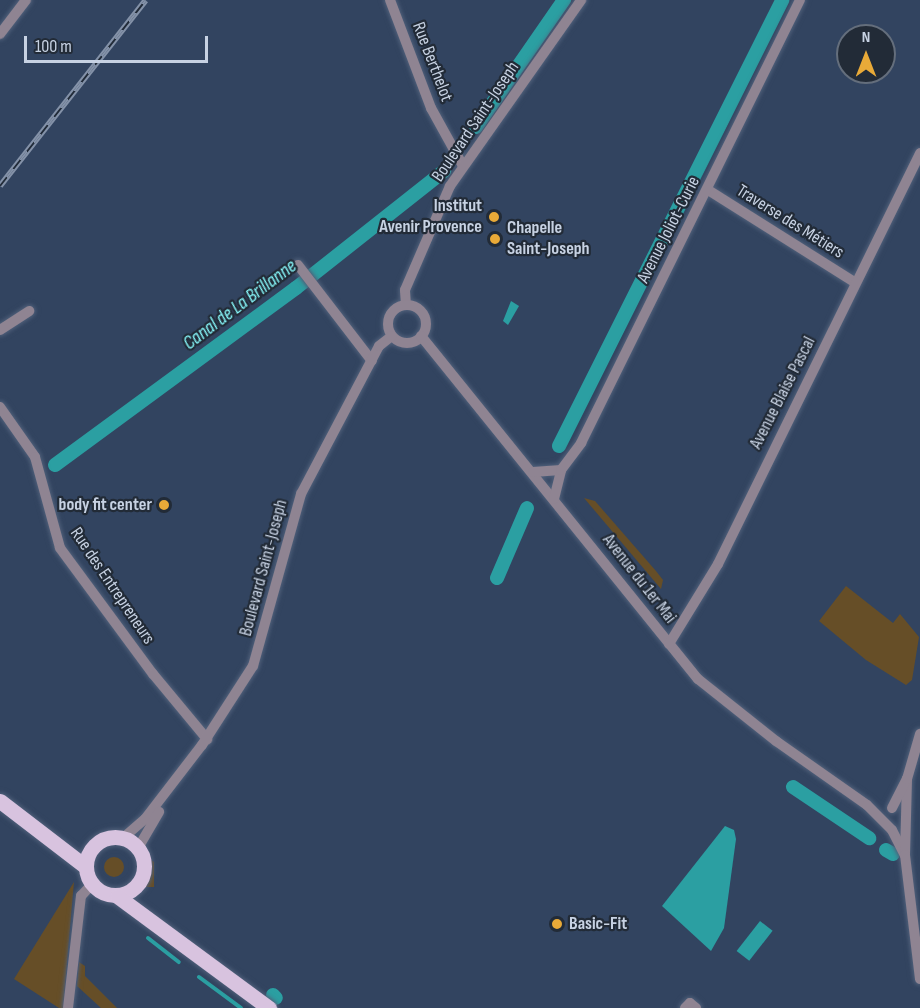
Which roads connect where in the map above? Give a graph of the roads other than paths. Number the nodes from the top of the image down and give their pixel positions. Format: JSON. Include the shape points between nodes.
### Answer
{"nodes":[{"id":1,"x":26,"y":0,"type":"edge"},
{"id":2,"x":390,"y":0,"type":"edge"},
{"id":3,"x":581,"y":0,"type":"edge"},
{"id":4,"x":800,"y":0,"type":"edge"},
{"id":5,"x":0,"y":34,"type":"edge"},
{"id":6,"x":920,"y":153,"type":"edge"},
{"id":7,"x":463,"y":166,"type":"junction"},
{"id":8,"x":708,"y":190,"type":"junction"},
{"id":9,"x":304,"y":273,"type":"dead end"},
{"id":10,"x":854,"y":282,"type":"junction"},
{"id":11,"x":406,"y":305,"type":"junction"},
{"id":12,"x":29,"y":311,"type":"dead end"},
{"id":13,"x":0,"y":330,"type":"edge"},
{"id":14,"x":392,"y":336,"type":"junction"},
{"id":15,"x":421,"y":336,"type":"junction"},
{"id":16,"x":372,"y":361,"type":"junction"},
{"id":17,"x":0,"y":407,"type":"edge"},
{"id":18,"x":561,"y":470,"type":"junction"},
{"id":19,"x":533,"y":472,"type":"junction"},
{"id":20,"x":554,"y":499,"type":"junction"},
{"id":21,"x":669,"y":644,"type":"junction"},
{"id":22,"x":920,"y":734,"type":"edge"},
{"id":23,"x":204,"y":742,"type":"junction"},
{"id":24,"x":907,"y":779,"type":"junction"},
{"id":25,"x":0,"y":801,"type":"edge"},
{"id":26,"x":867,"y":805,"type":"junction"},
{"id":27,"x":890,"y":809,"type":"junction"},
{"id":28,"x":904,"y":812,"type":"junction"},
{"id":29,"x":884,"y":821,"type":"junction"},
{"id":30,"x":905,"y":825,"type":"junction"},
{"id":31,"x":892,"y":830,"type":"junction"},
{"id":32,"x":123,"y":838,"type":"junction"},
{"id":33,"x":93,"y":847,"type":"junction"},
{"id":34,"x":58,"y":848,"type":"junction"},
{"id":35,"x":138,"y":848,"type":"junction"},
{"id":36,"x":905,"y":855,"type":"junction"},
{"id":37,"x":86,"y":867,"type":"junction"},
{"id":38,"x":92,"y":884,"type":"junction"},
{"id":39,"x":134,"y":889,"type":"junction"},
{"id":40,"x":117,"y":896,"type":"junction"},
{"id":41,"x":156,"y":925,"type":"junction"},
{"id":42,"x":920,"y":979,"type":"edge"},
{"id":43,"x":68,"y":1008,"type":"edge"},
{"id":44,"x":269,"y":1008,"type":"edge"},
{"id":45,"x":685,"y":1008,"type":"edge"},
{"id":46,"x":696,"y":1008,"type":"edge"}],
"edges":[{"from":1,"to":5,"type":"street"},
{"from":2,"to":7,"type":"street","name":"Rue Berthelot","via":[[431,108]]},
{"from":3,"to":7,"type":"street","name":"Boulevard Saint-Joseph"},
{"from":4,"to":8,"type":"street","name":"Avenue Joliot-Curie"},
{"from":6,"to":10,"type":"street","name":"Avenue Blaise Pascal"},
{"from":7,"to":11,"type":"street","name":"Boulevard Saint-Joseph","via":[[420,253],[405,291]]},
{"from":8,"to":10,"type":"street","name":"Traverse des Métiers"},
{"from":8,"to":18,"type":"street","name":"Avenue Joliot-Curie","via":[[581,443]]},
{"from":9,"to":16,"type":"street"},
{"from":10,"to":21,"type":"street","name":"Avenue Blaise Pascal","via":[[718,564]]},
{"from":11,"to":14,"type":"street","via":[[390,316]]},
{"from":11,"to":15,"type":"street","via":[[417,308],[424,316],[426,327]]},
{"from":12,"to":13,"type":"street"},
{"from":14,"to":15,"type":"street","via":[[407,343]]},
{"from":14,"to":16,"type":"street","name":"Boulevard Saint-Joseph","via":[[381,344]]},
{"from":15,"to":19,"type":"street","name":"Avenue du 1er Mai"},
{"from":16,"to":23,"type":"street","name":"Boulevard Saint-Joseph","via":[[297,503],[256,658]]},
{"from":17,"to":23,"type":"street","name":"Rue des Entrepreneurs","via":[[35,457],[58,544]]},
{"from":18,"to":19,"type":"street"},
{"from":18,"to":20,"type":"street","name":"Avenue Joliot-Curie"},
{"from":19,"to":20,"type":"street","name":"Avenue du 1er Mai"},
{"from":20,"to":21,"type":"street","name":"Avenue du 1er Mai"},
{"from":21,"to":26,"type":"street","name":"Avenue du 1er Mai","via":[[698,679],[726,703]]},
{"from":22,"to":24,"type":"street"},
{"from":23,"to":32,"type":"street","name":"Boulevard Saint-Joseph","via":[[145,819]]},
{"from":23,"to":35,"type":"street","name":"Boulevard Saint-Joseph"},
{"from":24,"to":27,"type":"street"},
{"from":24,"to":28,"type":"street"},
{"from":25,"to":34,"type":"main road"},
{"from":26,"to":27,"type":"street","name":"Avenue du 1er Mai"},
{"from":26,"to":29,"type":"street","name":"Avenue du 1er Mai"},
{"from":27,"to":28,"type":"street"},
{"from":27,"to":29,"type":"street"},
{"from":28,"to":30,"type":"street"},
{"from":29,"to":31,"type":"street"},
{"from":30,"to":31,"type":"street"},
{"from":30,"to":36,"type":"street"},
{"from":31,"to":36,"type":"street"},
{"from":32,"to":33,"type":"main road","via":[[107,838]]},
{"from":32,"to":35,"type":"main road"},
{"from":33,"to":34,"type":"main road"},
{"from":33,"to":37,"type":"main road"},
{"from":34,"to":37,"type":"main road"},
{"from":35,"to":39,"type":"main road","via":[[144,874]]},
{"from":36,"to":42,"type":"street"},
{"from":37,"to":38,"type":"main road"},
{"from":38,"to":40,"type":"main road","via":[[99,891]]},
{"from":38,"to":43,"type":"street","via":[[81,896]]},
{"from":39,"to":40,"type":"main road"},
{"from":39,"to":41,"type":"main road"},
{"from":40,"to":41,"type":"main road"},
{"from":41,"to":44,"type":"main road"},
{"from":45,"to":46,"type":"street","via":[[690,1004]]}]}
